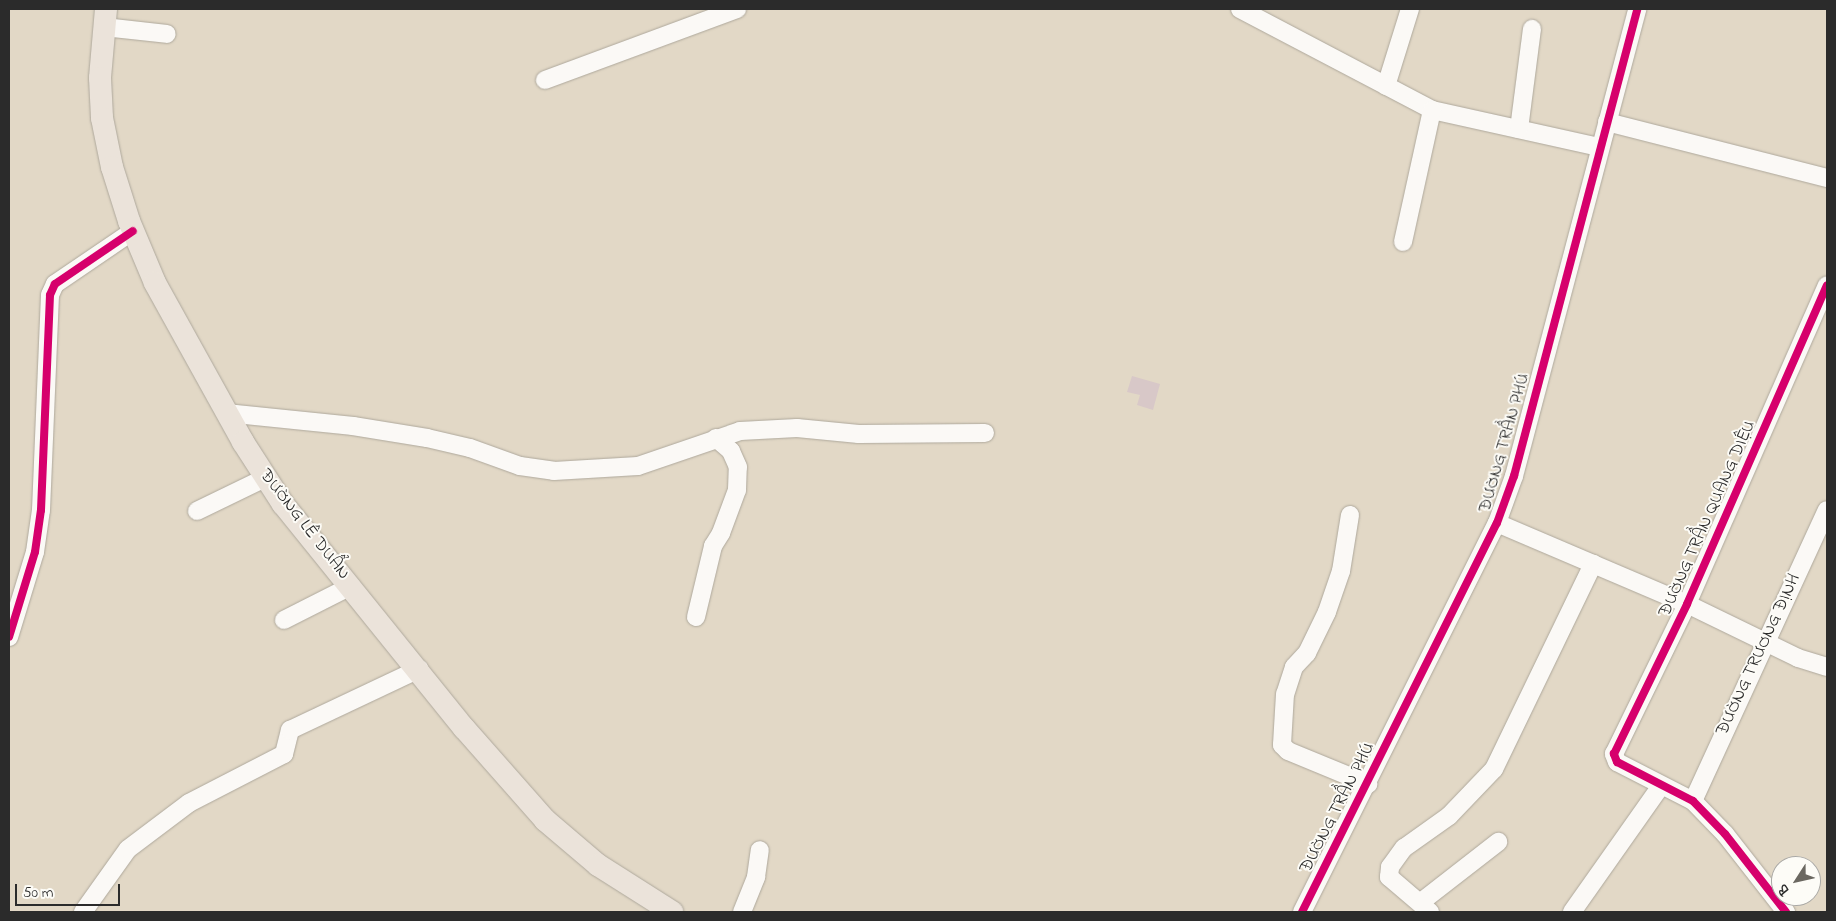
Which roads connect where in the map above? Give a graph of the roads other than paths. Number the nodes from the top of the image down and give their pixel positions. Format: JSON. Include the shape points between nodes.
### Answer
{"nodes":[{"id":1,"x":737,"y":9,"type":"edge"},
{"id":2,"x":1240,"y":9,"type":"edge"},
{"id":3,"x":1410,"y":9,"type":"edge"},
{"id":4,"x":1637,"y":9,"type":"edge"},
{"id":5,"x":105,"y":18,"type":"edge"},
{"id":6,"x":1532,"y":29,"type":"dead end"},
{"id":7,"x":167,"y":34,"type":"dead end"},
{"id":8,"x":545,"y":80,"type":"dead end"},
{"id":9,"x":1386,"y":86,"type":"junction"},
{"id":10,"x":1432,"y":110,"type":"junction"},
{"id":11,"x":1607,"y":122,"type":"junction"},
{"id":12,"x":1519,"y":129,"type":"junction"},
{"id":13,"x":1599,"y":147,"type":"junction"},
{"id":14,"x":1827,"y":178,"type":"edge"},
{"id":15,"x":133,"y":231,"type":"junction"},
{"id":16,"x":1403,"y":242,"type":"dead end"},
{"id":17,"x":1827,"y":285,"type":"edge"},
{"id":18,"x":1822,"y":311,"type":"edge"},
{"id":19,"x":226,"y":413,"type":"junction"},
{"id":20,"x":985,"y":433,"type":"dead end"},
{"id":21,"x":716,"y":438,"type":"junction"},
{"id":22,"x":265,"y":478,"type":"junction"},
{"id":23,"x":1827,"y":510,"type":"edge"},
{"id":24,"x":197,"y":511,"type":"dead end"},
{"id":25,"x":1350,"y":515,"type":"dead end"},
{"id":26,"x":1497,"y":523,"type":"junction"},
{"id":27,"x":1593,"y":564,"type":"junction"},
{"id":28,"x":350,"y":586,"type":"junction"},
{"id":29,"x":1687,"y":604,"type":"junction"},
{"id":30,"x":696,"y":617,"type":"dead end"},
{"id":31,"x":284,"y":620,"type":"dead end"},
{"id":32,"x":9,"y":637,"type":"edge"},
{"id":33,"x":1764,"y":642,"type":"junction"},
{"id":34,"x":1827,"y":667,"type":"edge"},
{"id":35,"x":419,"y":669,"type":"junction"},
{"id":36,"x":1368,"y":784,"type":"junction"},
{"id":37,"x":1661,"y":786,"type":"junction"},
{"id":38,"x":1692,"y":801,"type":"junction"},
{"id":39,"x":1498,"y":842,"type":"dead end"},
{"id":40,"x":760,"y":850,"type":"dead end"},
{"id":41,"x":1426,"y":907,"type":"edge"},
{"id":42,"x":83,"y":912,"type":"edge"},
{"id":43,"x":672,"y":912,"type":"edge"},
{"id":44,"x":742,"y":912,"type":"edge"},
{"id":45,"x":1302,"y":912,"type":"edge"},
{"id":46,"x":1572,"y":912,"type":"edge"},
{"id":47,"x":1786,"y":912,"type":"edge"}],
"edges":[{"from":1,"to":8,"type":"street"},
{"from":2,"to":9,"type":"street"},
{"from":3,"to":9,"type":"street"},
{"from":4,"to":11,"type":"street","name":"ĐƯỜNG TRẦN PHÚ"},
{"from":5,"to":7,"type":"street"},
{"from":5,"to":15,"type":"main road","name":"ĐƯỜNG LÊ DUẨN","via":[[100,78],[102,118],[112,167]]},
{"from":6,"to":12,"type":"street"},
{"from":9,"to":10,"type":"street"},
{"from":10,"to":12,"type":"street"},
{"from":10,"to":16,"type":"street"},
{"from":11,"to":13,"type":"street","name":"ĐƯỜNG TRẦN PHÚ"},
{"from":11,"to":14,"type":"street"},
{"from":12,"to":13,"type":"street"},
{"from":13,"to":26,"type":"street","name":"ĐƯỜNG TRẦN PHÚ","via":[[1514,476]]},
{"from":15,"to":19,"type":"main road","name":"ĐƯỜNG LÊ DUẨN","via":[[155,283]]},
{"from":15,"to":32,"type":"street","via":[[55,284],[50,295],[41,510],[35,552]]},
{"from":17,"to":18,"type":"street","name":"ĐƯỜNG TRẦN QUANG DIỆU"},
{"from":18,"to":29,"type":"street","name":"ĐƯỜNG TRẦN QUANG DIỆU"},
{"from":19,"to":21,"type":"street","via":[[417,436],[554,471],[638,466]]},
{"from":19,"to":22,"type":"main road","name":"ĐƯỜNG LÊ DUẨN"},
{"from":20,"to":21,"type":"street","via":[[859,434],[797,428],[740,431]]},
{"from":21,"to":30,"type":"street","via":[[731,451],[738,467],[737,490],[721,533],[712,546]]},
{"from":22,"to":24,"type":"street"},
{"from":22,"to":28,"type":"main road","name":"ĐƯỜNG LÊ DUẨN","via":[[282,504]]},
{"from":23,"to":33,"type":"street","name":"ĐƯỜNG TRƯƠNG ĐỊNH"},
{"from":25,"to":36,"type":"street","via":[[1341,572],[1327,612],[1307,653],[1294,667],[1285,694],[1282,745],[1288,751]]},
{"from":26,"to":27,"type":"street"},
{"from":26,"to":36,"type":"street","name":"ĐƯỜNG TRẦN PHÚ"},
{"from":27,"to":29,"type":"street"},
{"from":27,"to":41,"type":"street","via":[[1494,769],[1449,816],[1404,848],[1390,867],[1389,877]]},
{"from":28,"to":31,"type":"street"},
{"from":28,"to":35,"type":"main road","name":"ĐƯỜNG LÊ DUẨN"},
{"from":29,"to":33,"type":"street"},
{"from":29,"to":37,"type":"street","name":"ĐƯỜNG TRẦN QUANG DIỆU","via":[[1614,754],[1617,762]]},
{"from":33,"to":34,"type":"street"},
{"from":33,"to":38,"type":"street","name":"ĐƯỜNG TRƯƠNG ĐỊNH"},
{"from":35,"to":42,"type":"street","via":[[290,730],[284,754],[189,803],[128,849]]},
{"from":35,"to":43,"type":"main road","name":"ĐƯỜNG LÊ DUẨN","via":[[464,728],[545,820],[598,865]]},
{"from":36,"to":45,"type":"street","name":"ĐƯỜNG TRẦN PHÚ"},
{"from":37,"to":38,"type":"street"},
{"from":37,"to":46,"type":"street"},
{"from":38,"to":47,"type":"street","via":[[1725,834]]},
{"from":39,"to":41,"type":"street"},
{"from":40,"to":44,"type":"street","via":[[756,877]]}]}
